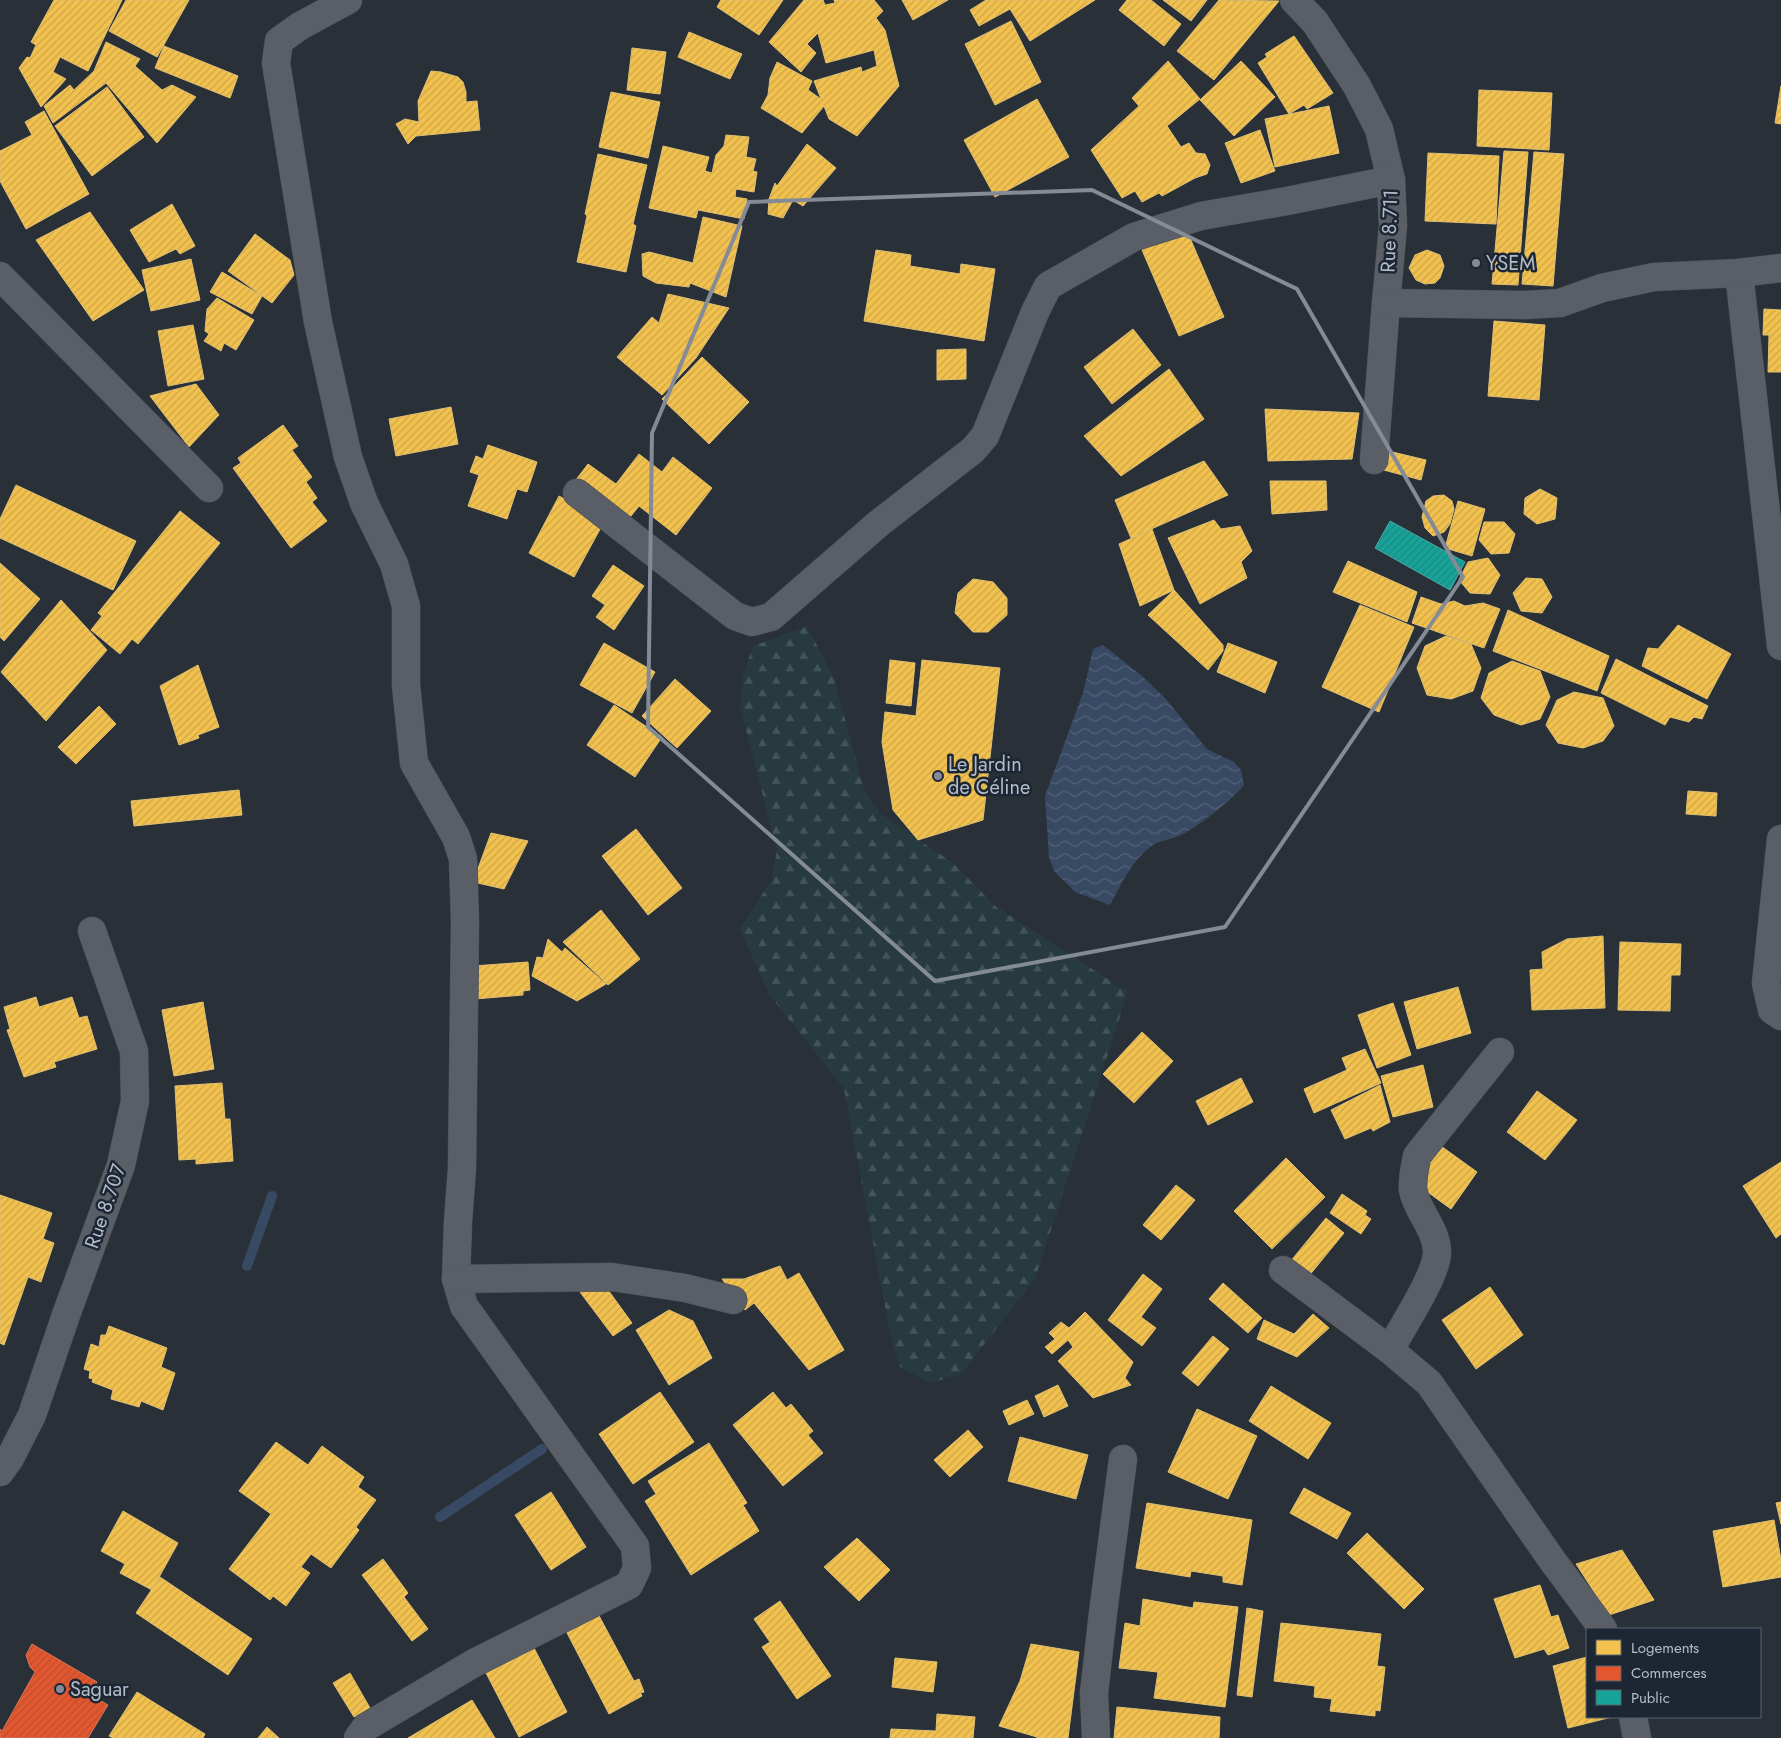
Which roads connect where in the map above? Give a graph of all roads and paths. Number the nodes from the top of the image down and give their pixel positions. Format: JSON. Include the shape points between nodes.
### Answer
{"nodes":[{"id":1,"x":348,"y":0,"type":"edge"},
{"id":2,"x":1294,"y":0,"type":"edge"},
{"id":3,"x":1391,"y":180,"type":"junction"},
{"id":4,"x":1781,"y":268,"type":"edge"},
{"id":5,"x":1739,"y":273,"type":"junction"},
{"id":6,"x":0,"y":276,"type":"edge"},
{"id":7,"x":1386,"y":303,"type":"junction"},
{"id":8,"x":1374,"y":460,"type":"dead end"},
{"id":9,"x":208,"y":488,"type":"dead end"},
{"id":10,"x":577,"y":493,"type":"dead end"},
{"id":11,"x":1781,"y":646,"type":"edge"},
{"id":12,"x":1781,"y":839,"type":"edge"},
{"id":13,"x":92,"y":931,"type":"dead end"},
{"id":14,"x":1781,"y":1016,"type":"edge"},
{"id":15,"x":1500,"y":1052,"type":"dead end"},
{"id":16,"x":1283,"y":1270,"type":"dead end"},
{"id":17,"x":456,"y":1280,"type":"junction"},
{"id":18,"x":733,"y":1300,"type":"dead end"},
{"id":19,"x":1390,"y":1350,"type":"junction"},
{"id":20,"x":1122,"y":1459,"type":"dead end"},
{"id":21,"x":0,"y":1472,"type":"edge"},
{"id":22,"x":1602,"y":1628,"type":"edge"},
{"id":23,"x":1633,"y":1718,"type":"edge"},
{"id":24,"x":358,"y":1738,"type":"edge"},
{"id":25,"x":1096,"y":1738,"type":"edge"},
{"id":26,"x":1637,"y":1738,"type":"edge"}],
"edges":[{"from":1,"to":17,"type":"street","via":[[279,41],[276,63],[318,322],[348,457],[364,503],[394,564],[406,606],[406,684],[414,763],[456,837],[464,859],[462,1168]]},
{"from":2,"to":3,"type":"street","name":"Rue 8.711","via":[[1315,22],[1358,86],[1379,129]]},
{"from":3,"to":7,"type":"street","name":"Rue 8.711","via":[[1393,226]]},
{"from":3,"to":10,"type":"street","via":[[1201,216],[1134,237],[1048,286],[985,436],[973,450],[878,524],[771,617],[752,622],[734,616]]},
{"from":4,"to":5,"type":"street"},
{"from":5,"to":7,"type":"street","via":[[1654,277],[1602,288],[1560,303]]},
{"from":5,"to":11,"type":"street"},
{"from":6,"to":9,"type":"street"},
{"from":7,"to":8,"type":"street","name":"Rue 8.711"},
{"from":12,"to":14,"type":"street","via":[[1766,983],[1772,1010]]},
{"from":13,"to":21,"type":"street","name":"Rue 8.707","via":[[134,1052],[135,1101],[121,1165],[32,1415]]},
{"from":15,"to":19,"type":"street","via":[[1417,1156],[1414,1190],[1434,1236],[1437,1253],[1432,1272]]},
{"from":16,"to":19,"type":"street"},
{"from":17,"to":18,"type":"street","via":[[612,1277],[686,1288]]},
{"from":17,"to":24,"type":"street","via":[[464,1306],[635,1546],[637,1568],[629,1585],[474,1663],[366,1727]]},
{"from":19,"to":22,"type":"street","via":[[1429,1383]]},
{"from":20,"to":25,"type":"street","via":[[1094,1693]]},
{"from":23,"to":26,"type":"street"}]}
